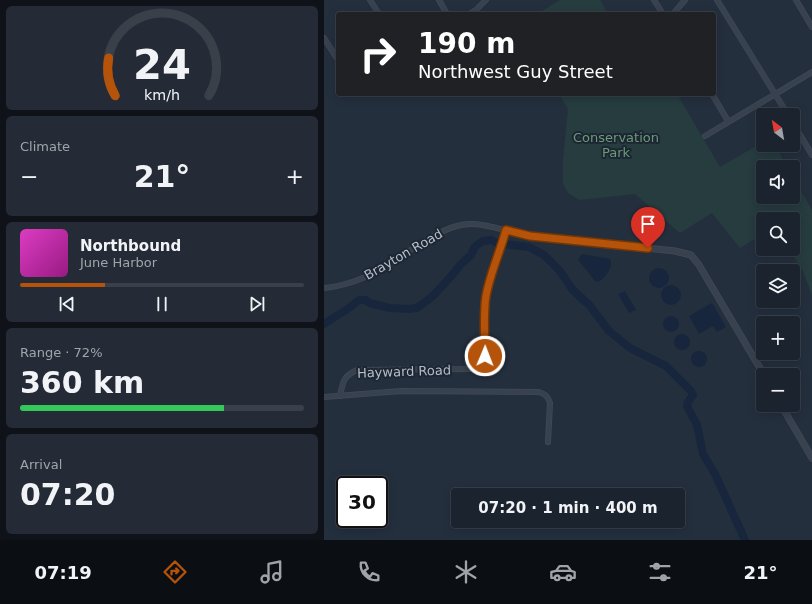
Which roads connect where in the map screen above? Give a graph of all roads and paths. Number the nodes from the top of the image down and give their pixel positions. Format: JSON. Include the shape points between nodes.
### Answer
{"nodes":[{"id":1,"x":370,"y":0,"type":"edge"},
{"id":2,"x":439,"y":0,"type":"edge"},
{"id":3,"x":486,"y":0,"type":"edge"},
{"id":4,"x":654,"y":0,"type":"edge"},
{"id":5,"x":685,"y":0,"type":"edge"},
{"id":6,"x":717,"y":0,"type":"edge"},
{"id":7,"x":796,"y":0,"type":"edge"},
{"id":8,"x":378,"y":12,"type":"edge"},
{"id":9,"x":446,"y":12,"type":"edge"},
{"id":10,"x":472,"y":12,"type":"edge"},
{"id":11,"x":662,"y":12,"type":"edge"},
{"id":12,"x":675,"y":12,"type":"edge"},
{"id":13,"x":812,"y":27,"type":"edge"},
{"id":14,"x":324,"y":38,"type":"edge"},
{"id":15,"x":336,"y":57,"type":"edge"},
{"id":16,"x":812,"y":72,"type":"edge"},
{"id":17,"x":776,"y":94,"type":"junction"},
{"id":18,"x":713,"y":96,"type":"edge"},
{"id":19,"x":784,"y":108,"type":"edge"},
{"id":20,"x":728,"y":122,"type":"junction"},
{"id":21,"x":800,"y":135,"type":"edge"},
{"id":22,"x":705,"y":136,"type":"dead end"},
{"id":23,"x":812,"y":155,"type":"edge"},
{"id":24,"x":505,"y":233,"type":"junction"},
{"id":25,"x":324,"y":288,"type":"edge"},
{"id":26,"x":760,"y":368,"type":"edge"},
{"id":27,"x":340,"y":396,"type":"junction"},
{"id":28,"x":324,"y":397,"type":"edge"},
{"id":29,"x":786,"y":412,"type":"edge"},
{"id":30,"x":548,"y":442,"type":"dead end"},
{"id":31,"x":812,"y":458,"type":"edge"}],
"edges":[{"from":1,"to":8,"type":"street"},
{"from":2,"to":9,"type":"street"},
{"from":3,"to":10,"type":"street"},
{"from":4,"to":11,"type":"street"},
{"from":5,"to":12,"type":"street"},
{"from":6,"to":17,"type":"street"},
{"from":7,"to":13,"type":"street"},
{"from":14,"to":15,"type":"street"},
{"from":16,"to":17,"type":"street"},
{"from":17,"to":19,"type":"street"},
{"from":17,"to":20,"type":"street"},
{"from":18,"to":20,"type":"street"},
{"from":20,"to":22,"type":"street"},
{"from":21,"to":23,"type":"street"},
{"from":24,"to":25,"type":"street","name":"Brayton Road","via":[[469,224],[448,229],[365,277],[343,285]]},
{"from":24,"to":26,"type":"street","via":[[667,250],[690,255],[699,265]]},
{"from":24,"to":27,"type":"street","name":"Hayward Road","via":[[486,297],[485,356],[479,366],[472,369],[357,370],[349,373],[344,380]]},
{"from":27,"to":28,"type":"street"},
{"from":27,"to":30,"type":"street","via":[[401,391],[544,393],[550,402]]},
{"from":29,"to":31,"type":"street"}]}
